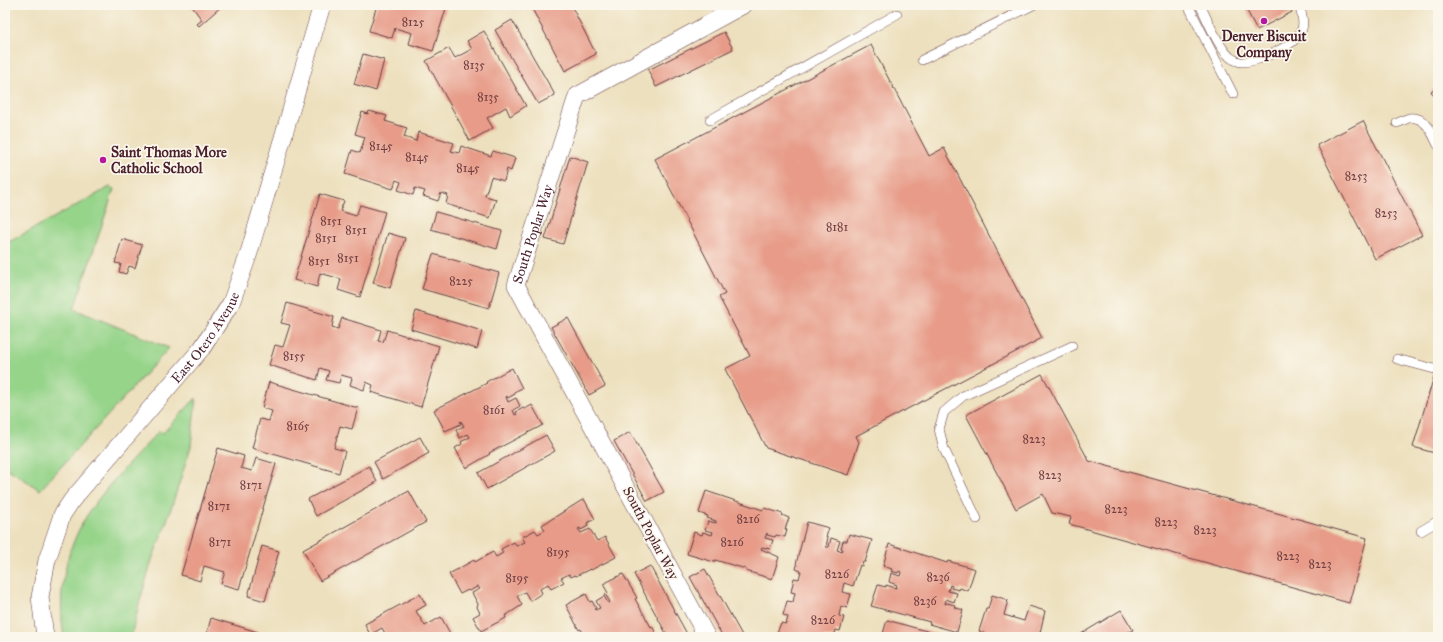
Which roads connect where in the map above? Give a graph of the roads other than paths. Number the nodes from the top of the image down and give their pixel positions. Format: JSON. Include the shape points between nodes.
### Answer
{"nodes":[{"id":1,"x":322,"y":5,"type":"edge"},
{"id":2,"x":743,"y":5,"type":"edge"},
{"id":3,"x":1033,"y":5,"type":"edge"},
{"id":4,"x":1188,"y":5,"type":"edge"},
{"id":5,"x":1200,"y":5,"type":"edge"},
{"id":6,"x":1299,"y":5,"type":"edge"},
{"id":7,"x":897,"y":14,"type":"dead end"},
{"id":8,"x":922,"y":60,"type":"dead end"},
{"id":9,"x":1233,"y":94,"type":"dead end"},
{"id":10,"x":710,"y":120,"type":"dead end"},
{"id":11,"x":1397,"y":123,"type":"dead end"},
{"id":12,"x":1438,"y":145,"type":"edge"},
{"id":13,"x":1072,"y":346,"type":"dead end"},
{"id":14,"x":1397,"y":359,"type":"dead end"},
{"id":15,"x":1438,"y":370,"type":"edge"},
{"id":16,"x":977,"y":519,"type":"dead end"},
{"id":17,"x":1438,"y":521,"type":"edge"},
{"id":18,"x":1421,"y":532,"type":"dead end"},
{"id":19,"x":45,"y":637,"type":"edge"},
{"id":20,"x":707,"y":637,"type":"edge"}],
"edges":[{"from":1,"to":19,"type":"street","name":"East Otero Avenue","via":[[248,256],[231,303],[202,348],[62,515],[47,560],[40,597]]},
{"from":2,"to":20,"type":"street","name":"South Poplar Way","via":[[576,96],[516,285]]},
{"from":3,"to":8,"type":"lane"},
{"from":4,"to":9,"type":"lane"},
{"from":5,"to":6,"type":"lane","via":[[1229,57],[1241,62],[1257,60],[1285,47],[1297,38],[1303,28]]},
{"from":7,"to":10,"type":"lane"},
{"from":11,"to":12,"type":"lane","via":[[1409,118],[1418,119],[1427,125]]},
{"from":13,"to":16,"type":"lane","via":[[963,396],[944,412],[939,429],[944,449]]},
{"from":14,"to":15,"type":"lane"},
{"from":17,"to":18,"type":"lane"}]}
